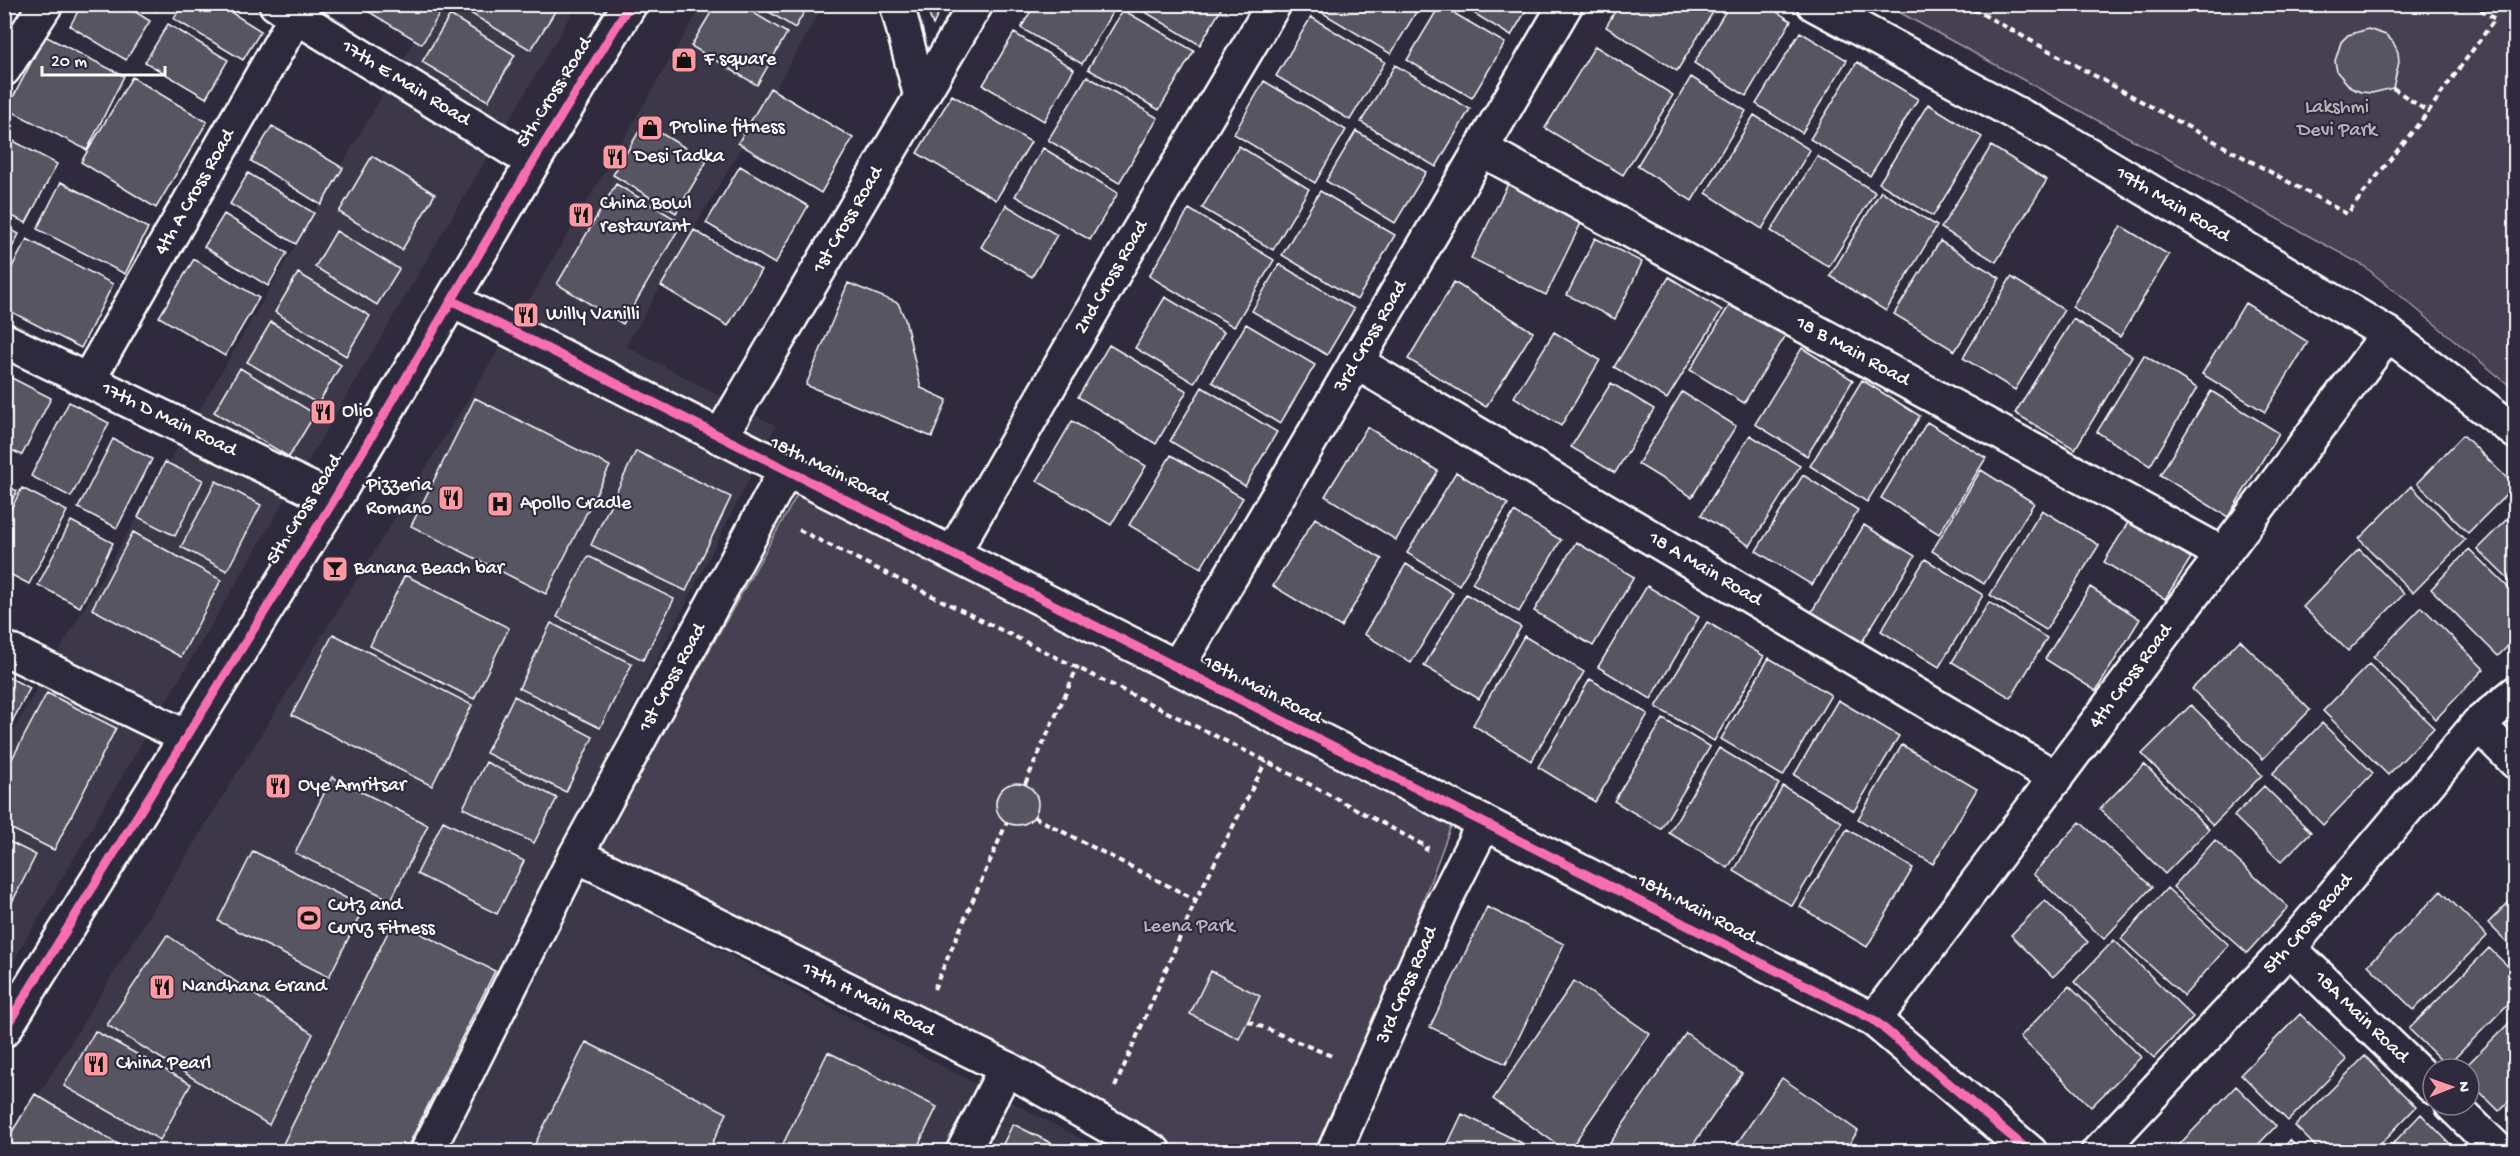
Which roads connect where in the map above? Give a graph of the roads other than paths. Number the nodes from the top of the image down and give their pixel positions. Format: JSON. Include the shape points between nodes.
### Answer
{"nodes":[{"id":1,"x":46,"y":4,"type":"edge"},
{"id":2,"x":630,"y":4,"type":"edge"},
{"id":3,"x":897,"y":4,"type":"edge"},
{"id":4,"x":976,"y":4,"type":"edge"},
{"id":5,"x":1274,"y":4,"type":"edge"},
{"id":6,"x":1566,"y":4,"type":"edge"},
{"id":7,"x":1814,"y":4,"type":"edge"},
{"id":8,"x":291,"y":9,"type":"edge"},
{"id":9,"x":4,"y":69,"type":"edge"},
{"id":10,"x":921,"y":97,"type":"junction"},
{"id":11,"x":1481,"y":149,"type":"junction"},
{"id":12,"x":533,"y":162,"type":"junction"},
{"id":13,"x":453,"y":301,"type":"junction"},
{"id":14,"x":2388,"y":334,"type":"junction"},
{"id":15,"x":4,"y":340,"type":"edge"},
{"id":16,"x":1356,"y":362,"type":"junction"},
{"id":17,"x":88,"y":380,"type":"junction"},
{"id":18,"x":2516,"y":432,"type":"edge"},
{"id":19,"x":720,"y":437,"type":"junction"},
{"id":20,"x":786,"y":470,"type":"junction"},
{"id":21,"x":334,"y":500,"type":"junction"},
{"id":22,"x":953,"y":553,"type":"junction"},
{"id":23,"x":2223,"y":554,"type":"junction"},
{"id":24,"x":4,"y":648,"type":"edge"},
{"id":25,"x":1177,"y":668,"type":"junction"},
{"id":26,"x":2516,"y":693,"type":"edge"},
{"id":27,"x":2478,"y":724,"type":"junction"},
{"id":28,"x":186,"y":736,"type":"junction"},
{"id":29,"x":2516,"y":762,"type":"edge"},
{"id":30,"x":2056,"y":778,"type":"junction"},
{"id":31,"x":1484,"y":823,"type":"junction"},
{"id":32,"x":576,"y":855,"type":"junction"},
{"id":33,"x":2289,"y":948,"type":"junction"},
{"id":34,"x":1874,"y":1020,"type":"junction"},
{"id":35,"x":5,"y":1028,"type":"edge"},
{"id":36,"x":1006,"y":1068,"type":"junction"},
{"id":37,"x":2421,"y":1075,"type":"edge"},
{"id":38,"x":2464,"y":1117,"type":"edge"},
{"id":39,"x":1135,"y":1147,"type":"edge"},
{"id":40,"x":427,"y":1152,"type":"edge"},
{"id":41,"x":963,"y":1152,"type":"edge"},
{"id":42,"x":1334,"y":1152,"type":"edge"},
{"id":43,"x":2030,"y":1152,"type":"edge"},
{"id":44,"x":2098,"y":1152,"type":"edge"},
{"id":45,"x":2500,"y":1152,"type":"edge"}],
"edges":[{"from":1,"to":9,"type":"street"},
{"from":2,"to":12,"type":"street","name":"5th Cross Road"},
{"from":3,"to":10,"type":"street"},
{"from":4,"to":10,"type":"street","name":"1st Cross Road"},
{"from":5,"to":22,"type":"street","name":"2nd Cross Road"},
{"from":6,"to":11,"type":"street","name":"3rd Cross Road"},
{"from":7,"to":14,"type":"street","name":"19th Main Road","via":[[2056,135]]},
{"from":8,"to":12,"type":"street","name":"17th E Main Road"},
{"from":8,"to":17,"type":"street","name":"4th A Cross Road"},
{"from":10,"to":19,"type":"street","name":"1st Cross Road"},
{"from":11,"to":16,"type":"street","name":"3rd Cross Road"},
{"from":11,"to":23,"type":"street","name":"18 B Main Road"},
{"from":12,"to":13,"type":"street","name":"5th Cross Road"},
{"from":13,"to":19,"type":"street","name":"18th Main Road"},
{"from":13,"to":21,"type":"street","name":"5th Cross Road"},
{"from":14,"to":18,"type":"street","name":"19th Main Road"},
{"from":14,"to":23,"type":"street","name":"4th Cross Road"},
{"from":15,"to":17,"type":"street","name":"17th D Main Road"},
{"from":16,"to":25,"type":"street","name":"3rd Cross Road"},
{"from":16,"to":30,"type":"street","name":"18 A Main Road"},
{"from":17,"to":21,"type":"street","name":"17th D Main Road"},
{"from":19,"to":20,"type":"street","name":"18th Main Road"},
{"from":20,"to":22,"type":"street","name":"18th Main Road"},
{"from":20,"to":32,"type":"street","name":"1st Cross Road"},
{"from":21,"to":28,"type":"street","name":"5th Cross Road"},
{"from":22,"to":25,"type":"street","name":"18th Main Road"},
{"from":23,"to":30,"type":"street","name":"4th Cross Road"},
{"from":24,"to":28,"type":"street"},
{"from":25,"to":31,"type":"street","name":"18th Main Road"},
{"from":26,"to":27,"type":"street","name":"5th Cross Road"},
{"from":27,"to":29,"type":"street"},
{"from":27,"to":33,"type":"street","name":"5th Cross Road"},
{"from":28,"to":35,"type":"street","name":"5th Cross Road"},
{"from":30,"to":34,"type":"street","name":"4th Cross Road"},
{"from":31,"to":34,"type":"street","name":"18th Main Road"},
{"from":31,"to":42,"type":"street","name":"3rd Cross Road","via":[[1443,904]]},
{"from":32,"to":36,"type":"street","name":"17th H Main Road"},
{"from":32,"to":40,"type":"street","name":"1st Cross Road"},
{"from":33,"to":37,"type":"street","name":"18A Main Road"},
{"from":33,"to":44,"type":"street","name":"5th Cross Road"},
{"from":34,"to":43,"type":"street","name":"18th Main Road"},
{"from":36,"to":39,"type":"street","name":"17th H Main Road"},
{"from":36,"to":41,"type":"street"},
{"from":38,"to":45,"type":"street"}]}
